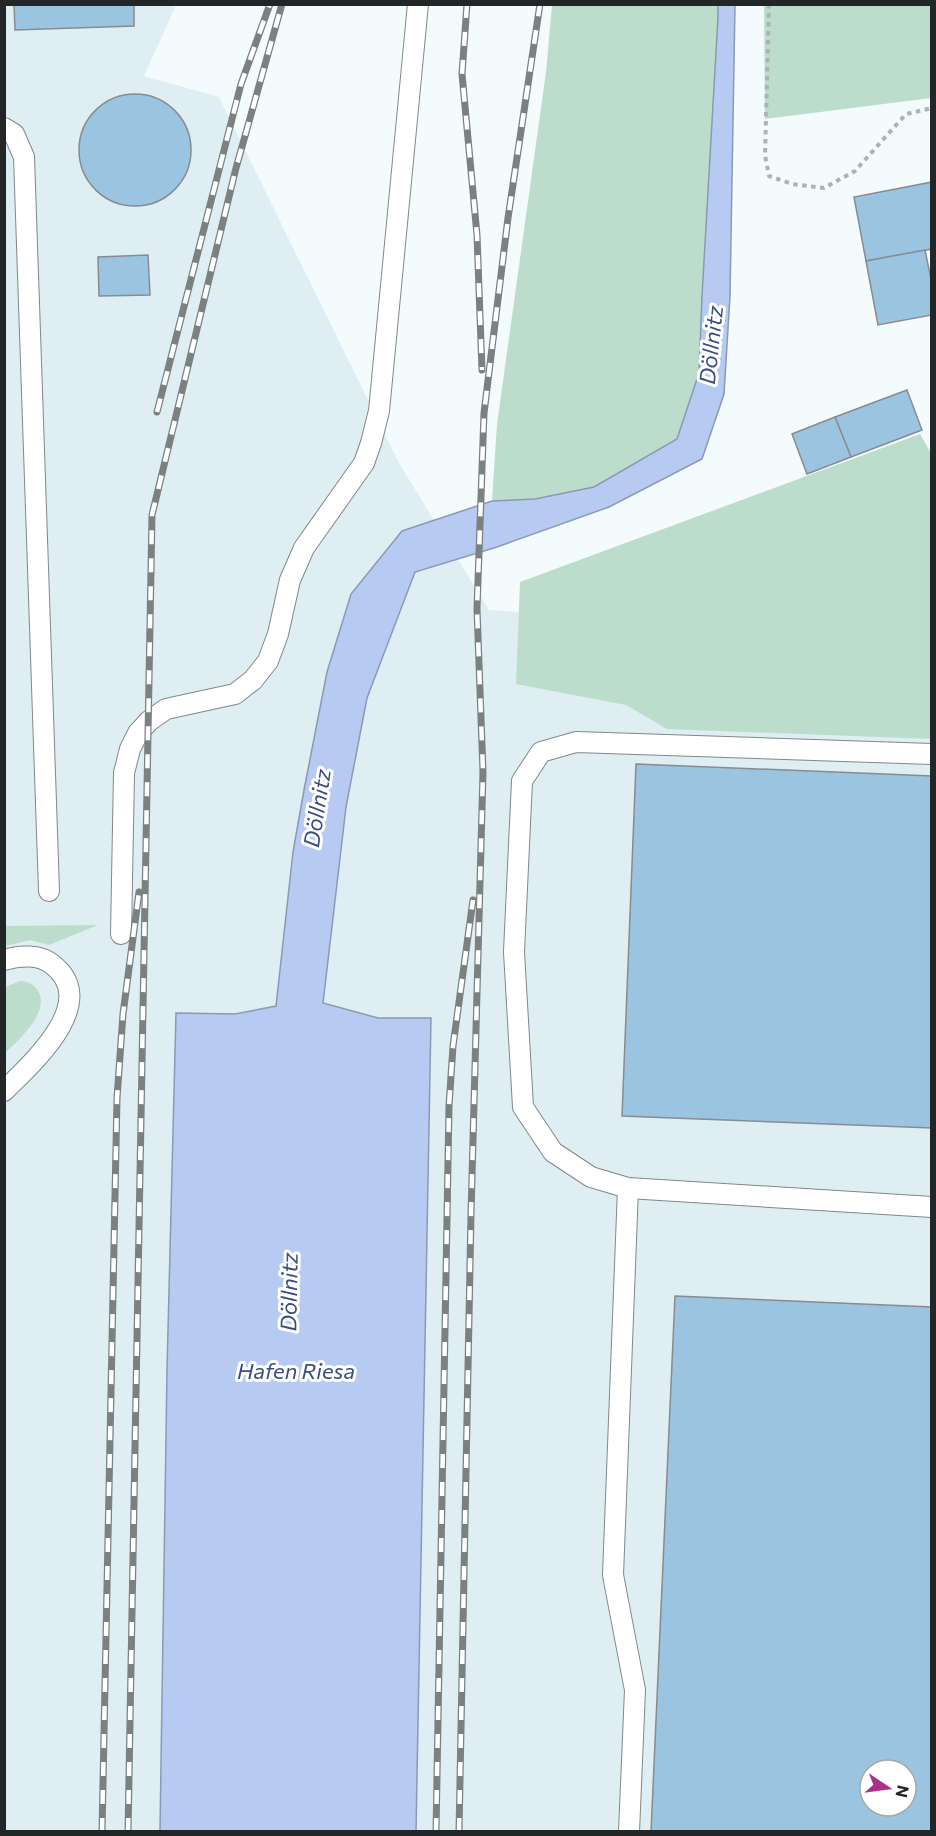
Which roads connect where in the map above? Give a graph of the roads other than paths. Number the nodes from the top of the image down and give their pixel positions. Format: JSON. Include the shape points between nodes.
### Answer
{"nodes":[{"id":1,"x":418,"y":4,"type":"edge"},
{"id":2,"x":4,"y":128,"type":"edge"},
{"id":3,"x":932,"y":754,"type":"edge"},
{"id":4,"x":49,"y":891,"type":"dead end"},
{"id":5,"x":121,"y":934,"type":"dead end"},
{"id":6,"x":4,"y":960,"type":"edge"},
{"id":7,"x":4,"y":1090,"type":"edge"},
{"id":8,"x":628,"y":1188,"type":"junction"},
{"id":9,"x":932,"y":1207,"type":"edge"},
{"id":10,"x":629,"y":1832,"type":"edge"}],
"edges":[{"from":1,"to":5,"type":"lane","via":[[379,411],[372,443],[364,464],[304,548],[290,580],[268,661],[253,680],[235,693],[166,709],[138,733],[124,772]]},
{"from":2,"to":4,"type":"lane","via":[[14,134],[24,157]]},
{"from":3,"to":8,"type":"lane","via":[[576,742],[541,752],[522,781],[514,952],[523,1107],[553,1152],[591,1177]]},
{"from":6,"to":7,"type":"lane","via":[[24,956],[52,964],[68,987],[68,1003],[53,1039]]},
{"from":8,"to":9,"type":"lane"},
{"from":8,"to":10,"type":"lane","via":[[613,1575],[635,1690]]}]}
